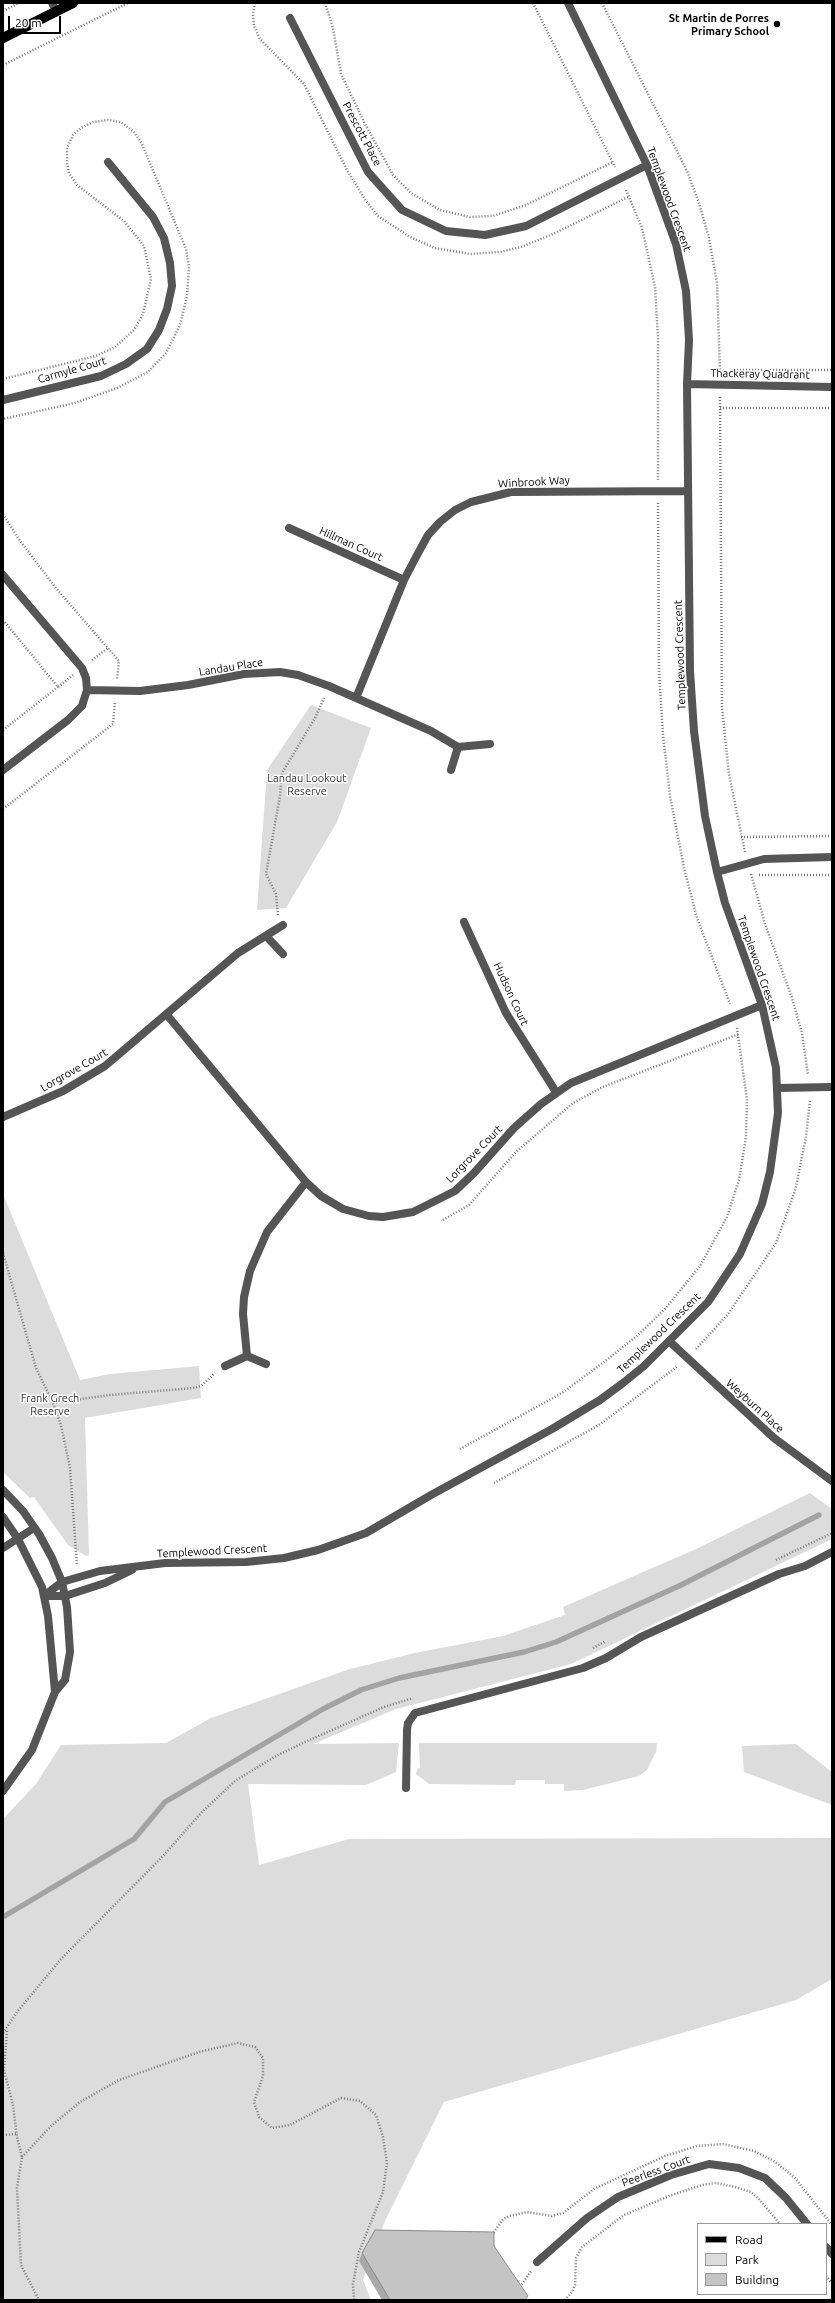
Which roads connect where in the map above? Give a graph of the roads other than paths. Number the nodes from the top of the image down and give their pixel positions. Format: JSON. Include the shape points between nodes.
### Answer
{"nodes":[{"id":1,"x":73,"y":3,"type":"edge"},
{"id":2,"x":568,"y":3,"type":"edge"},
{"id":3,"x":54,"y":7,"type":"edge"},
{"id":4,"x":290,"y":18,"type":"dead end"},
{"id":5,"x":3,"y":38,"type":"edge"},
{"id":6,"x":108,"y":162,"type":"dead end"},
{"id":7,"x":647,"y":165,"type":"junction"},
{"id":8,"x":687,"y":384,"type":"junction"},
{"id":9,"x":832,"y":387,"type":"edge"},
{"id":10,"x":3,"y":400,"type":"edge"},
{"id":11,"x":688,"y":491,"type":"junction"},
{"id":12,"x":289,"y":528,"type":"dead end"},
{"id":13,"x":3,"y":574,"type":"edge"},
{"id":14,"x":404,"y":580,"type":"junction"},
{"id":15,"x":87,"y":690,"type":"junction"},
{"id":16,"x":356,"y":698,"type":"junction"},
{"id":17,"x":490,"y":744,"type":"dead end"},
{"id":18,"x":458,"y":747,"type":"junction"},
{"id":19,"x":3,"y":770,"type":"edge"},
{"id":20,"x":451,"y":770,"type":"dead end"},
{"id":21,"x":832,"y":857,"type":"edge"},
{"id":22,"x":717,"y":872,"type":"junction"},
{"id":23,"x":464,"y":922,"type":"dead end"},
{"id":24,"x":283,"y":925,"type":"road end"},
{"id":25,"x":267,"y":937,"type":"junction"},
{"id":26,"x":283,"y":954,"type":"dead end"},
{"id":27,"x":762,"y":1005,"type":"junction"},
{"id":28,"x":167,"y":1015,"type":"junction"},
{"id":29,"x":832,"y":1087,"type":"edge"},
{"id":30,"x":778,"y":1088,"type":"junction"},
{"id":31,"x":556,"y":1092,"type":"junction"},
{"id":32,"x":3,"y":1117,"type":"edge"},
{"id":33,"x":306,"y":1182,"type":"junction"},
{"id":34,"x":669,"y":1342,"type":"junction"},
{"id":35,"x":247,"y":1356,"type":"junction"},
{"id":36,"x":266,"y":1364,"type":"dead end"},
{"id":37,"x":225,"y":1366,"type":"road end"},
{"id":38,"x":832,"y":1481,"type":"edge"},
{"id":39,"x":3,"y":1490,"type":"edge"},
{"id":40,"x":3,"y":1517,"type":"edge"},
{"id":41,"x":34,"y":1528,"type":"junction"},
{"id":42,"x":18,"y":1539,"type":"junction"},
{"id":43,"x":3,"y":1548,"type":"edge"},
{"id":44,"x":832,"y":1552,"type":"edge"},
{"id":45,"x":137,"y":1568,"type":"junction"},
{"id":46,"x":62,"y":1582,"type":"junction"},
{"id":47,"x":44,"y":1596,"type":"junction"},
{"id":48,"x":65,"y":1596,"type":"junction"},
{"id":49,"x":55,"y":1692,"type":"junction"},
{"id":50,"x":406,"y":1788,"type":"dead end"},
{"id":51,"x":3,"y":1791,"type":"edge"},
{"id":52,"x":806,"y":2223,"type":"edge"},
{"id":53,"x":537,"y":2262,"type":"road end"}],
"edges":[{"from":1,"to":3,"type":"main road"},
{"from":2,"to":7,"type":"street","name":"Templewood Crescent"},
{"from":3,"to":5,"type":"main road"},
{"from":4,"to":7,"type":"street","name":"Prescott Place","via":[[368,172],[402,210],[446,231],[485,235],[526,226]]},
{"from":6,"to":10,"type":"street","name":"Carmyle Court","via":[[153,217],[164,238],[172,286],[159,330],[146,348],[126,364],[101,376]]},
{"from":7,"to":8,"type":"street","name":"Templewood Crescent","via":[[676,244],[686,291],[689,340]]},
{"from":8,"to":9,"type":"street","name":"Thackeray Quadrant"},
{"from":8,"to":11,"type":"street","name":"Templewood Crescent"},
{"from":11,"to":14,"type":"street","name":"Winbrook Way","via":[[511,492],[471,502],[440,522],[428,535]]},
{"from":11,"to":22,"type":"street","name":"Templewood Crescent","via":[[690,663],[694,731],[705,816]]},
{"from":12,"to":14,"type":"street","name":"Hillman Court"},
{"from":13,"to":15,"type":"street","via":[[82,668]]},
{"from":14,"to":16,"type":"street","name":"Winbrook Way"},
{"from":15,"to":16,"type":"street","name":"Landau Place","via":[[140,691],[264,672],[298,675]]},
{"from":15,"to":19,"type":"street","via":[[82,706],[68,720]]},
{"from":16,"to":18,"type":"street","name":"Landau Place","via":[[431,731]]},
{"from":17,"to":18,"type":"street"},
{"from":18,"to":20,"type":"street"},
{"from":21,"to":22,"type":"street","via":[[764,859]]},
{"from":22,"to":27,"type":"street","name":"Templewood Crescent"},
{"from":23,"to":31,"type":"street","name":"Hudson Court","via":[[506,1013]]},
{"from":24,"to":25,"type":"street","name":"Lorgrove Court"},
{"from":25,"to":26,"type":"street"},
{"from":25,"to":28,"type":"street","name":"Lorgrove Court","via":[[238,953]]},
{"from":27,"to":30,"type":"street","name":"Templewood Crescent","via":[[772,1046]]},
{"from":27,"to":31,"type":"street","name":"Lorgrove Court","via":[[592,1073]]},
{"from":28,"to":32,"type":"street","name":"Lorgrove Court","via":[[105,1066],[63,1091]]},
{"from":28,"to":33,"type":"street","name":"Lorgrove Court"},
{"from":29,"to":30,"type":"street"},
{"from":30,"to":34,"type":"street","name":"Templewood Crescent","via":[[776,1134],[762,1204],[740,1254],[708,1302]]},
{"from":31,"to":33,"type":"street","name":"Lorgrove Court","via":[[514,1128],[465,1182],[441,1200],[413,1212],[383,1217],[355,1213],[332,1203]]},
{"from":33,"to":35,"type":"street","via":[[267,1232],[250,1271],[243,1314]]},
{"from":34,"to":38,"type":"street","name":"Weyburn Place","via":[[774,1438]]},
{"from":34,"to":45,"type":"street","name":"Templewood Crescent","via":[[644,1366],[600,1400],[354,1539],[304,1554],[266,1560],[166,1563]]},
{"from":35,"to":36,"type":"street"},
{"from":35,"to":37,"type":"street"},
{"from":39,"to":41,"type":"street","via":[[15,1501]]},
{"from":40,"to":42,"type":"street"},
{"from":41,"to":42,"type":"street"},
{"from":41,"to":46,"type":"street","via":[[49,1552]]},
{"from":42,"to":43,"type":"street"},
{"from":42,"to":47,"type":"street","via":[[36,1573]]},
{"from":44,"to":50,"type":"street","via":[[641,1637],[606,1658],[583,1668],[415,1713],[408,1723],[407,1730]]},
{"from":45,"to":46,"type":"street","name":"Templewood Crescent","via":[[100,1571]]},
{"from":45,"to":48,"type":"street","name":"Templewood Crescent"},
{"from":46,"to":47,"type":"street","name":"Templewood Crescent"},
{"from":46,"to":48,"type":"street"},
{"from":47,"to":48,"type":"street","name":"Templewood Crescent"},
{"from":47,"to":49,"type":"street"},
{"from":48,"to":49,"type":"street","via":[[70,1641],[69,1661],[65,1680]]},
{"from":49,"to":51,"type":"street","via":[[32,1750]]},
{"from":52,"to":53,"type":"street","name":"Peerless Court","via":[[765,2178],[739,2168],[709,2164],[671,2175],[618,2197],[587,2218]]}]}
